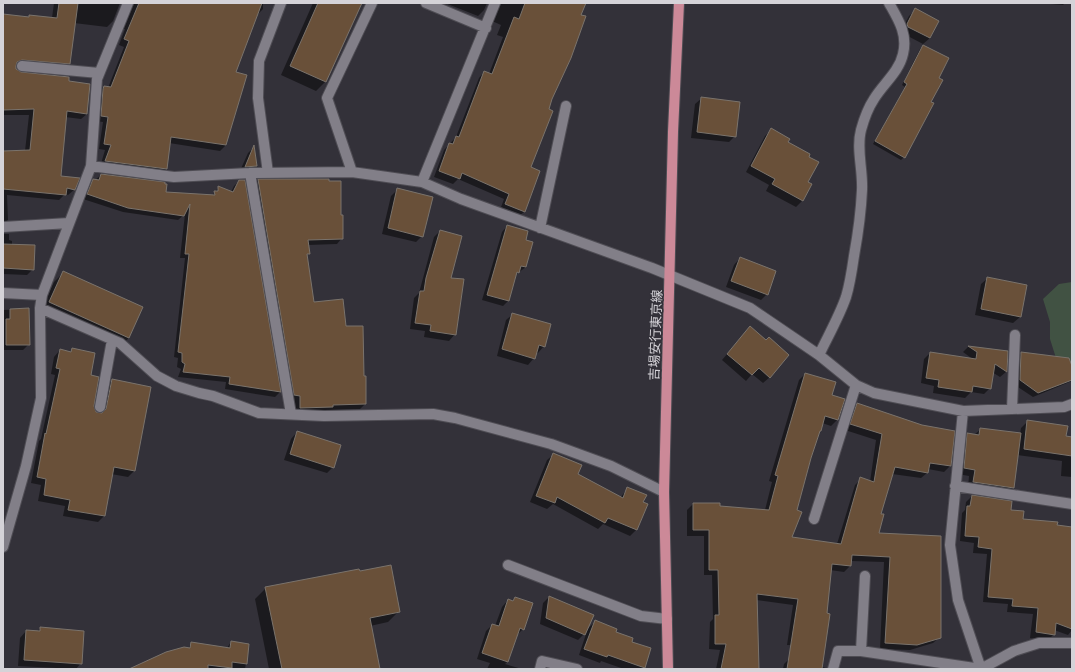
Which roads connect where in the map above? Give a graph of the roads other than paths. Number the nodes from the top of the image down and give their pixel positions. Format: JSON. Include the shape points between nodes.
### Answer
{"nodes":[{"id":1,"x":128,"y":3,"type":"edge"},
{"id":2,"x":281,"y":3,"type":"edge"},
{"id":3,"x":372,"y":3,"type":"edge"},
{"id":4,"x":426,"y":3,"type":"edge"},
{"id":5,"x":495,"y":3,"type":"edge"},
{"id":6,"x":679,"y":3,"type":"edge"},
{"id":7,"x":888,"y":3,"type":"edge"},
{"id":8,"x":486,"y":28,"type":"junction"},
{"id":9,"x":22,"y":66,"type":"dead end"},
{"id":10,"x":99,"y":73,"type":"junction"},
{"id":11,"x":566,"y":106,"type":"dead end"},
{"id":12,"x":91,"y":166,"type":"junction"},
{"id":13,"x":352,"y":172,"type":"junction"},
{"id":14,"x":250,"y":173,"type":"junction"},
{"id":15,"x":268,"y":173,"type":"junction"},
{"id":16,"x":422,"y":182,"type":"junction"},
{"id":17,"x":69,"y":223,"type":"junction"},
{"id":18,"x":3,"y":228,"type":"edge"},
{"id":19,"x":540,"y":228,"type":"junction"},
{"id":20,"x":670,"y":275,"type":"junction"},
{"id":21,"x":3,"y":293,"type":"edge"},
{"id":22,"x":42,"y":295,"type":"junction"},
{"id":23,"x":40,"y":308,"type":"junction"},
{"id":24,"x":1015,"y":334,"type":"dead end"},
{"id":25,"x":112,"y":340,"type":"junction"},
{"id":26,"x":819,"y":355,"type":"junction"},
{"id":27,"x":856,"y":385,"type":"junction"},
{"id":28,"x":1072,"y":404,"type":"edge"},
{"id":29,"x":100,"y":407,"type":"dead end"},
{"id":30,"x":1012,"y":408,"type":"junction"},
{"id":31,"x":963,"y":411,"type":"junction"},
{"id":32,"x":291,"y":414,"type":"junction"},
{"id":33,"x":955,"y":486,"type":"junction"},
{"id":34,"x":664,"y":492,"type":"junction"},
{"id":35,"x":1072,"y":504,"type":"edge"},
{"id":36,"x":814,"y":519,"type":"dead end"},
{"id":37,"x":3,"y":547,"type":"edge"},
{"id":38,"x":508,"y":565,"type":"dead end"},
{"id":39,"x":865,"y":576,"type":"dead end"},
{"id":40,"x":667,"y":618,"type":"junction"},
{"id":41,"x":1072,"y":643,"type":"edge"},
{"id":42,"x":861,"y":651,"type":"junction"},
{"id":43,"x":540,"y":669,"type":"edge"},
{"id":44,"x":577,"y":669,"type":"edge"},
{"id":45,"x":668,"y":669,"type":"edge"},
{"id":46,"x":833,"y":669,"type":"edge"},
{"id":47,"x":981,"y":669,"type":"edge"}],
"edges":[{"from":1,"to":10,"type":"street"},
{"from":2,"to":15,"type":"street","via":[[259,61],[258,98]]},
{"from":3,"to":13,"type":"street","via":[[327,98]]},
{"from":4,"to":8,"type":"street"},
{"from":5,"to":8,"type":"street"},
{"from":6,"to":20,"type":"main road","name":"吉場安行東京線"},
{"from":7,"to":26,"type":"street","via":[[905,37],[903,54],[892,77],[874,98],[858,142],[862,187],[850,282],[842,306]]},
{"from":8,"to":16,"type":"street"},
{"from":9,"to":10,"type":"street"},
{"from":10,"to":12,"type":"street"},
{"from":11,"to":19,"type":"street"},
{"from":12,"to":14,"type":"street","via":[[174,177]]},
{"from":12,"to":17,"type":"street"},
{"from":13,"to":15,"type":"street"},
{"from":13,"to":16,"type":"street"},
{"from":14,"to":15,"type":"street"},
{"from":14,"to":32,"type":"street"},
{"from":16,"to":19,"type":"street"},
{"from":17,"to":18,"type":"street"},
{"from":17,"to":22,"type":"street"},
{"from":19,"to":20,"type":"street"},
{"from":20,"to":26,"type":"street","via":[[750,308]]},
{"from":20,"to":34,"type":"main road","name":"吉場安行東京線"},
{"from":21,"to":22,"type":"street"},
{"from":22,"to":23,"type":"street"},
{"from":23,"to":25,"type":"street"},
{"from":23,"to":37,"type":"street","via":[[41,398],[26,466]]},
{"from":24,"to":30,"type":"street"},
{"from":25,"to":29,"type":"street"},
{"from":25,"to":32,"type":"street","via":[[120,343],[157,376],[176,386],[259,413]]},
{"from":26,"to":27,"type":"street"},
{"from":27,"to":31,"type":"street","via":[[874,393]]},
{"from":27,"to":36,"type":"street"},
{"from":28,"to":30,"type":"street","via":[[1064,407]]},
{"from":30,"to":31,"type":"street"},
{"from":31,"to":33,"type":"street"},
{"from":32,"to":34,"type":"street","via":[[433,414],[455,418],[551,444],[611,466]]},
{"from":33,"to":35,"type":"street"},
{"from":33,"to":47,"type":"street","via":[[950,545],[958,600]]},
{"from":34,"to":40,"type":"main road","name":"吉場安行東京線"},
{"from":38,"to":40,"type":"street","via":[[641,616]]},
{"from":39,"to":42,"type":"street"},
{"from":40,"to":45,"type":"main road","name":"吉場安行東京線"},
{"from":41,"to":47,"type":"street","via":[[1039,643],[1014,651]]},
{"from":42,"to":46,"type":"street","via":[[838,651]]},
{"from":42,"to":47,"type":"street"},
{"from":43,"to":44,"type":"street","via":[[542,661]]}]}
